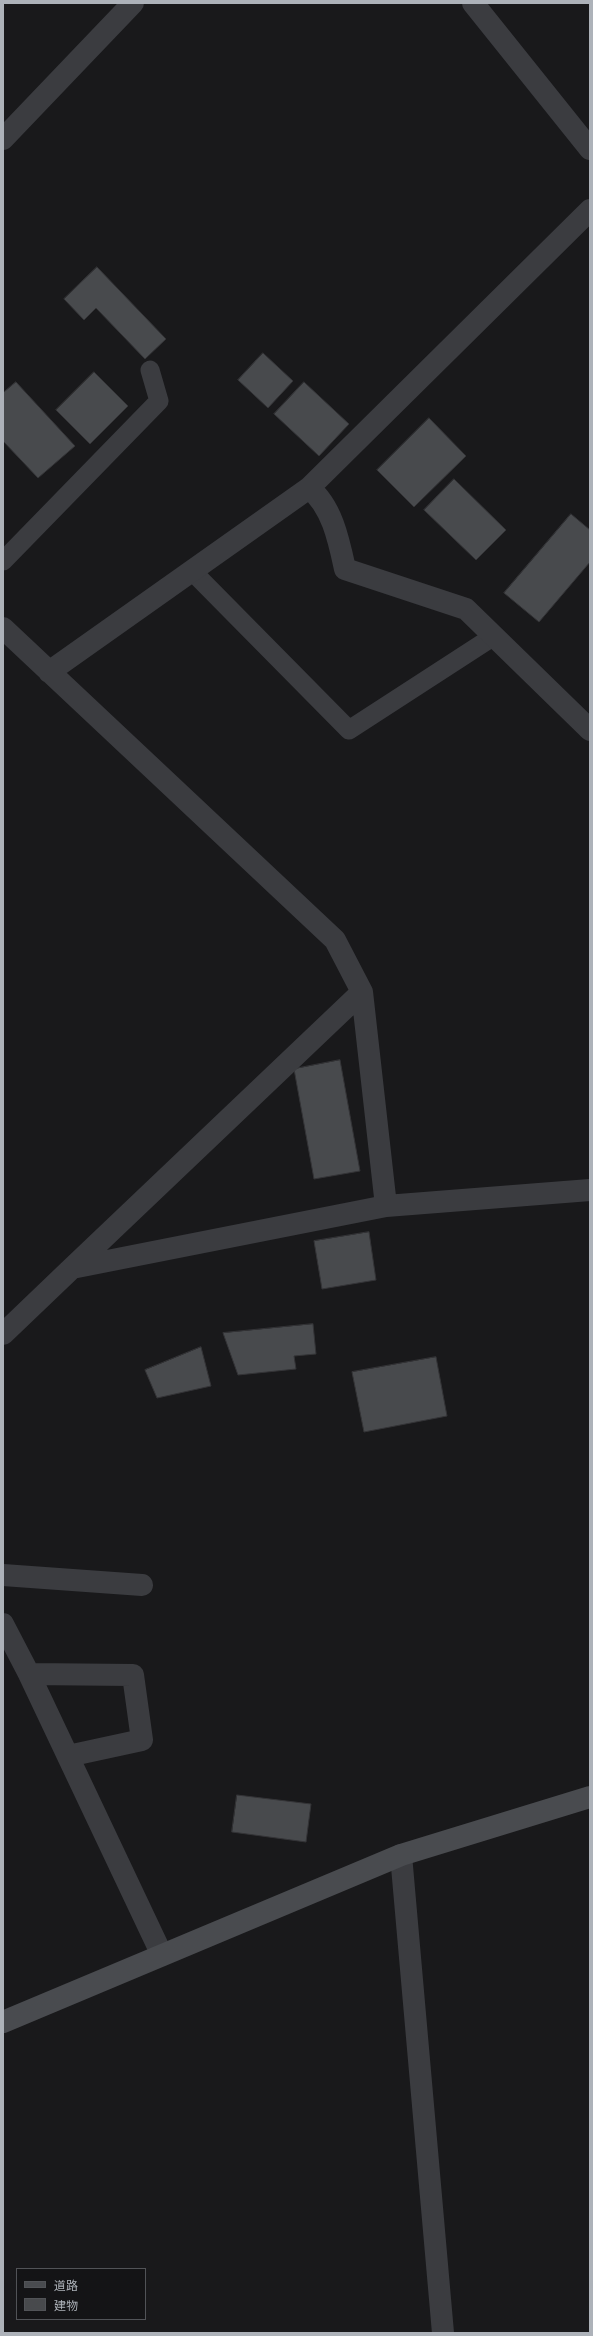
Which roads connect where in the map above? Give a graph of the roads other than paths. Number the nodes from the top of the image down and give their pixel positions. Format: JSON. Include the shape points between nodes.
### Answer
{"nodes":[{"id":1,"x":133,"y":3,"type":"edge"},
{"id":2,"x":474,"y":3,"type":"edge"},
{"id":3,"x":3,"y":139,"type":"edge"},
{"id":4,"x":590,"y":150,"type":"edge"},
{"id":5,"x":590,"y":210,"type":"edge"},
{"id":6,"x":150,"y":370,"type":"dead end"},
{"id":7,"x":309,"y":488,"type":"junction"},
{"id":8,"x":3,"y":561,"type":"edge"},
{"id":9,"x":192,"y":571,"type":"junction"},
{"id":10,"x":3,"y":628,"type":"edge"},
{"id":11,"x":494,"y":636,"type":"junction"},
{"id":12,"x":49,"y":672,"type":"junction"},
{"id":13,"x":590,"y":730,"type":"edge"},
{"id":14,"x":362,"y":992,"type":"junction"},
{"id":15,"x":590,"y":1190,"type":"edge"},
{"id":16,"x":386,"y":1206,"type":"junction"},
{"id":17,"x":72,"y":1268,"type":"junction"},
{"id":18,"x":3,"y":1334,"type":"edge"},
{"id":19,"x":3,"y":1575,"type":"edge"},
{"id":20,"x":142,"y":1585,"type":"dead end"},
{"id":21,"x":3,"y":1624,"type":"edge"},
{"id":22,"x":29,"y":1674,"type":"junction"},
{"id":23,"x":68,"y":1756,"type":"junction"},
{"id":24,"x":590,"y":1797,"type":"edge"},
{"id":25,"x":401,"y":1855,"type":"junction"},
{"id":26,"x":162,"y":1955,"type":"junction"},
{"id":27,"x":3,"y":2022,"type":"edge"},
{"id":28,"x":443,"y":2333,"type":"edge"}],
"edges":[{"from":1,"to":3,"type":"street"},
{"from":2,"to":4,"type":"street"},
{"from":5,"to":7,"type":"street"},
{"from":6,"to":8,"type":"lane","via":[[159,401]]},
{"from":7,"to":9,"type":"street"},
{"from":7,"to":11,"type":"street","via":[[320,496],[338,537],[345,569],[466,609]]},
{"from":9,"to":11,"type":"lane","via":[[349,730]]},
{"from":9,"to":12,"type":"street"},
{"from":10,"to":12,"type":"street"},
{"from":11,"to":13,"type":"street"},
{"from":12,"to":14,"type":"street","via":[[335,940]]},
{"from":14,"to":16,"type":"street"},
{"from":14,"to":17,"type":"street"},
{"from":15,"to":16,"type":"street"},
{"from":16,"to":17,"type":"street"},
{"from":17,"to":18,"type":"street"},
{"from":19,"to":20,"type":"street"},
{"from":21,"to":22,"type":"street"},
{"from":22,"to":23,"type":"street"},
{"from":22,"to":23,"type":"street","via":[[133,1675],[142,1740]]},
{"from":23,"to":26,"type":"street"},
{"from":24,"to":25,"type":"street"},
{"from":25,"to":26,"type":"street"},
{"from":25,"to":28,"type":"street"},
{"from":26,"to":27,"type":"street"}]}
